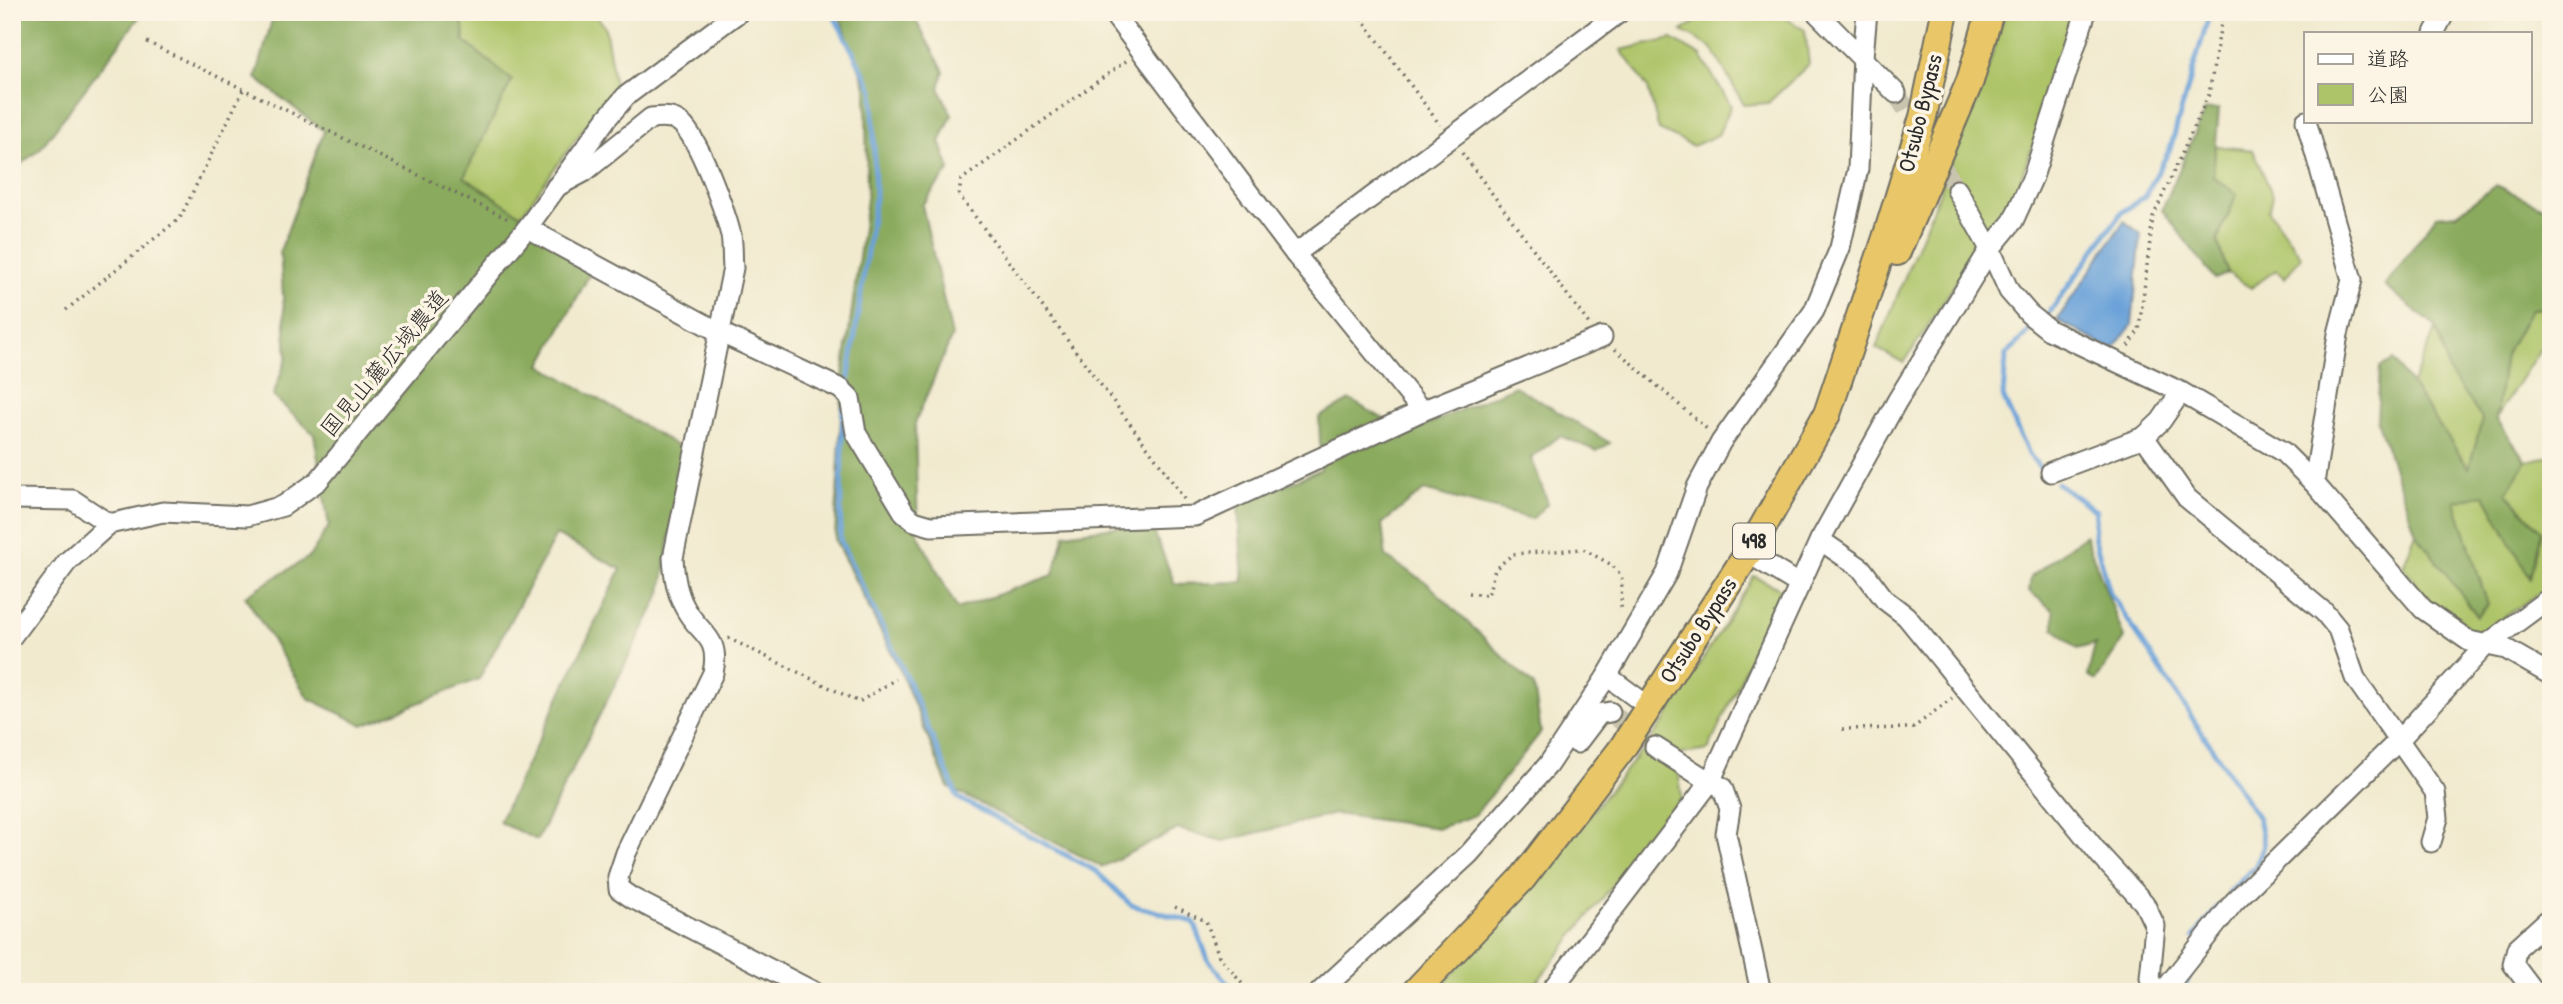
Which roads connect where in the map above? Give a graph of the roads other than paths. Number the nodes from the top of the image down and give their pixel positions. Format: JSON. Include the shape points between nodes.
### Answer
{"nodes":[{"id":1,"x":739,"y":12,"type":"edge"},
{"id":2,"x":1112,"y":12,"type":"edge"},
{"id":3,"x":1620,"y":12,"type":"edge"},
{"id":4,"x":1816,"y":12,"type":"edge"},
{"id":5,"x":1867,"y":12,"type":"edge"},
{"id":6,"x":1945,"y":12,"type":"edge"},
{"id":7,"x":1990,"y":12,"type":"edge"},
{"id":8,"x":2086,"y":12,"type":"edge"},
{"id":9,"x":2445,"y":12,"type":"edge"},
{"id":10,"x":2435,"y":32,"type":"edge"},
{"id":11,"x":1863,"y":57,"type":"junction"},
{"id":12,"x":1896,"y":93,"type":"tunnel mouth"},
{"id":13,"x":2302,"y":117,"type":"edge"},
{"id":14,"x":556,"y":187,"type":"junction"},
{"id":15,"x":1957,"y":190,"type":"tunnel mouth"},
{"id":16,"x":527,"y":228,"type":"junction"},
{"id":17,"x":1990,"y":249,"type":"junction"},
{"id":18,"x":1295,"y":254,"type":"junction"},
{"id":19,"x":721,"y":333,"type":"junction"},
{"id":20,"x":1602,"y":337,"type":"road end"},
{"id":21,"x":2181,"y":391,"type":"junction"},
{"id":22,"x":1422,"y":411,"type":"junction"},
{"id":23,"x":1827,"y":414,"type":"junction"},
{"id":24,"x":2144,"y":437,"type":"junction"},
{"id":25,"x":2050,"y":472,"type":"dead end"},
{"id":26,"x":2314,"y":483,"type":"junction"},
{"id":27,"x":12,"y":499,"type":"edge"},
{"id":28,"x":109,"y":524,"type":"junction"},
{"id":29,"x":1820,"y":540,"type":"junction"},
{"id":30,"x":1748,"y":553,"type":"junction"},
{"id":31,"x":1800,"y":585,"type":"junction"},
{"id":32,"x":2551,"y":597,"type":"edge"},
{"id":33,"x":12,"y":636,"type":"edge"},
{"id":34,"x":2486,"y":645,"type":"junction"},
{"id":35,"x":2551,"y":675,"type":"edge"},
{"id":36,"x":1607,"y":676,"type":"junction"},
{"id":37,"x":1649,"y":707,"type":"junction"},
{"id":38,"x":1610,"y":712,"type":"dead end"},
{"id":39,"x":2398,"y":741,"type":"junction"},
{"id":40,"x":1655,"y":747,"type":"tunnel mouth"},
{"id":41,"x":1548,"y":765,"type":"junction"},
{"id":42,"x":1710,"y":782,"type":"junction"},
{"id":43,"x":2431,"y":842,"type":"dead end"},
{"id":44,"x":2551,"y":917,"type":"edge"},
{"id":45,"x":814,"y":992,"type":"edge"},
{"id":46,"x":1320,"y":992,"type":"edge"},
{"id":47,"x":1415,"y":992,"type":"edge"},
{"id":48,"x":1550,"y":992,"type":"edge"},
{"id":49,"x":1761,"y":992,"type":"edge"},
{"id":50,"x":2155,"y":992,"type":"edge"},
{"id":51,"x":2163,"y":992,"type":"edge"},
{"id":52,"x":2534,"y":992,"type":"edge"}],
"edges":[{"from":1,"to":14,"type":"street","name":"国見山麓広域農道","via":[[626,96]]},
{"from":2,"to":18,"type":"street"},
{"from":3,"to":18,"type":"street"},
{"from":4,"to":11,"type":"street"},
{"from":5,"to":11,"type":"street"},
{"from":6,"to":23,"type":"highway","name":"Otsubo Bypass","number":"498","via":[[1923,117]]},
{"from":7,"to":23,"type":"highway","via":[[1970,81]]},
{"from":8,"to":17,"type":"street","via":[[2034,177],[2013,221]]},
{"from":9,"to":10,"type":"street"},
{"from":11,"to":12,"type":"street"},
{"from":11,"to":36,"type":"street","via":[[1858,169],[1840,248],[1814,311],[1721,442],[1697,487],[1667,573]]},
{"from":13,"to":26,"type":"street","via":[[2352,281],[2338,334]]},
{"from":14,"to":16,"type":"street","name":"国見山麓広域農道"},
{"from":14,"to":19,"type":"street","via":[[584,173],[651,118],[678,121],[690,133],[722,203],[732,239],[733,268]]},
{"from":15,"to":17,"type":"street"},
{"from":16,"to":19,"type":"street"},
{"from":16,"to":28,"type":"street","name":"国見山麓広域農道","via":[[318,481],[283,506],[247,516],[163,512]]},
{"from":17,"to":21,"type":"street","via":[[2009,292],[2049,330]]},
{"from":17,"to":29,"type":"street","via":[[1897,401]]},
{"from":18,"to":22,"type":"street"},
{"from":19,"to":22,"type":"street","via":[[841,389],[850,398],[856,433],[905,514],[931,526],[1195,516]]},
{"from":19,"to":45,"type":"street","via":[[673,558],[675,583],[685,609],[712,642],[716,657],[713,673],[626,853],[619,889]]},
{"from":20,"to":22,"type":"street"},
{"from":21,"to":24,"type":"street"},
{"from":21,"to":26,"type":"street","via":[[2283,452]]},
{"from":23,"to":30,"type":"highway","name":"Otsubo Bypass","number":"498"},
{"from":24,"to":25,"type":"street"},
{"from":24,"to":39,"type":"street","via":[[2187,498],[2324,612],[2338,629],[2355,678]]},
{"from":26,"to":34,"type":"street","via":[[2423,609],[2469,641]]},
{"from":27,"to":28,"type":"street","via":[[74,500]]},
{"from":28,"to":33,"type":"street","name":"国見山麓広域農道","via":[[67,562]]},
{"from":29,"to":31,"type":"street"},
{"from":29,"to":50,"type":"street","via":[[1861,568],[1885,600],[1906,616],[2144,903],[2155,926],[2150,978]]},
{"from":30,"to":31,"type":"street"},
{"from":30,"to":37,"type":"highway","name":"Otsubo Bypass","number":"498"},
{"from":31,"to":42,"type":"street"},
{"from":32,"to":34,"type":"street"},
{"from":34,"to":35,"type":"street","via":[[2506,649]]},
{"from":34,"to":39,"type":"street"},
{"from":36,"to":37,"type":"street"},
{"from":36,"to":41,"type":"street"},
{"from":37,"to":47,"type":"highway","name":"Otsubo Bypass","number":"498","via":[[1522,879]]},
{"from":38,"to":41,"type":"street","via":[[1599,714],[1561,764]]},
{"from":39,"to":43,"type":"street","via":[[2435,792],[2438,818]]},
{"from":39,"to":51,"type":"street","via":[[2234,902]]},
{"from":40,"to":42,"type":"street"},
{"from":41,"to":46,"type":"street","via":[[1469,854]]},
{"from":42,"to":48,"type":"street"},
{"from":42,"to":49,"type":"street","via":[[1722,787],[1730,809],[1726,834]]},
{"from":44,"to":52,"type":"street","via":[[2517,948],[2513,964]]}]}
